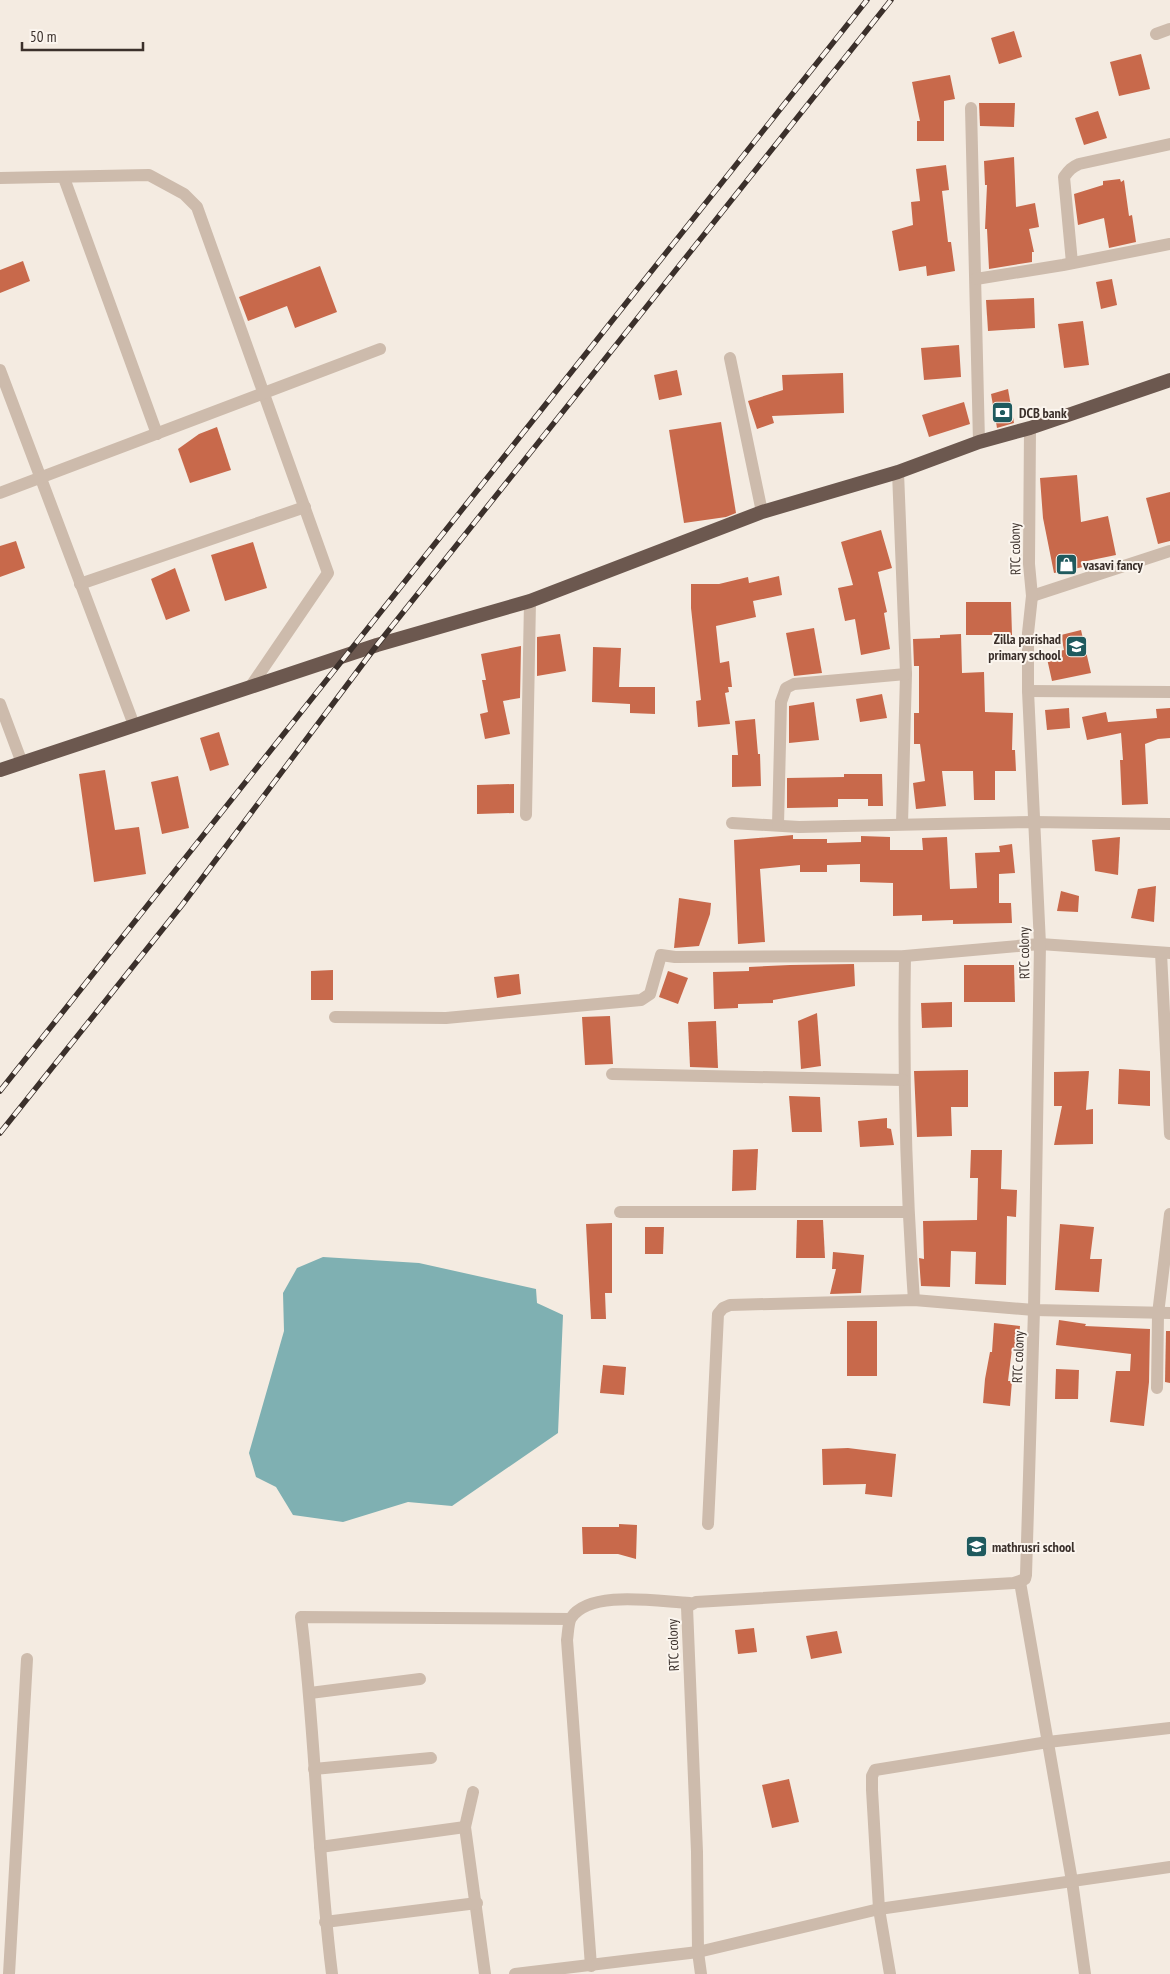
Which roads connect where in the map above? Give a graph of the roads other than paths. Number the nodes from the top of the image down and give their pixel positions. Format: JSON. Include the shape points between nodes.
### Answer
{"nodes":[{"id":1,"x":1170,"y":29,"type":"edge"},
{"id":2,"x":1156,"y":34,"type":"dead end"},
{"id":3,"x":971,"y":108,"type":"dead end"},
{"id":4,"x":1170,"y":144,"type":"edge"},
{"id":5,"x":0,"y":178,"type":"edge"},
{"id":6,"x":64,"y":178,"type":"junction"},
{"id":7,"x":1170,"y":244,"type":"edge"},
{"id":8,"x":1072,"y":263,"type":"junction"},
{"id":9,"x":976,"y":279,"type":"junction"},
{"id":10,"x":380,"y":349,"type":"dead end"},
{"id":11,"x":730,"y":358,"type":"dead end"},
{"id":12,"x":0,"y":370,"type":"edge"},
{"id":13,"x":1170,"y":380,"type":"edge"},
{"id":14,"x":263,"y":393,"type":"junction"},
{"id":15,"x":1030,"y":428,"type":"junction"},
{"id":16,"x":157,"y":434,"type":"junction"},
{"id":17,"x":979,"y":442,"type":"junction"},
{"id":18,"x":898,"y":472,"type":"junction"},
{"id":19,"x":39,"y":478,"type":"junction"},
{"id":20,"x":0,"y":493,"type":"edge"},
{"id":21,"x":305,"y":507,"type":"junction"},
{"id":22,"x":762,"y":512,"type":"junction"},
{"id":23,"x":1170,"y":551,"type":"edge"},
{"id":24,"x":80,"y":584,"type":"junction"},
{"id":25,"x":1032,"y":596,"type":"junction"},
{"id":26,"x":530,"y":601,"type":"junction"},
{"id":27,"x":906,"y":674,"type":"junction"},
{"id":28,"x":251,"y":686,"type":"junction"},
{"id":29,"x":1028,"y":691,"type":"junction"},
{"id":30,"x":1170,"y":692,"type":"edge"},
{"id":31,"x":0,"y":704,"type":"edge"},
{"id":32,"x":134,"y":725,"type":"junction"},
{"id":33,"x":22,"y":763,"type":"junction"},
{"id":34,"x":0,"y":770,"type":"edge"},
{"id":35,"x":526,"y":815,"type":"dead end"},
{"id":36,"x":1033,"y":822,"type":"junction"},
{"id":37,"x":732,"y":823,"type":"dead end"},
{"id":38,"x":902,"y":824,"type":"junction"},
{"id":39,"x":1170,"y":824,"type":"edge"},
{"id":40,"x":778,"y":825,"type":"junction"},
{"id":41,"x":1040,"y":944,"type":"junction"},
{"id":42,"x":1166,"y":953,"type":"edge"},
{"id":43,"x":905,"y":956,"type":"junction"},
{"id":44,"x":335,"y":1017,"type":"dead end"},
{"id":45,"x":1168,"y":1068,"type":"edge"},
{"id":46,"x":612,"y":1074,"type":"dead end"},
{"id":47,"x":903,"y":1080,"type":"junction"},
{"id":48,"x":1170,"y":1134,"type":"edge"},
{"id":49,"x":620,"y":1212,"type":"dead end"},
{"id":50,"x":908,"y":1212,"type":"junction"},
{"id":51,"x":1170,"y":1214,"type":"edge"},
{"id":52,"x":914,"y":1300,"type":"junction"},
{"id":53,"x":1034,"y":1310,"type":"junction"},
{"id":54,"x":1164,"y":1313,"type":"edge"},
{"id":55,"x":1157,"y":1388,"type":"dead end"},
{"id":56,"x":708,"y":1524,"type":"dead end"},
{"id":57,"x":1020,"y":1582,"type":"junction"},
{"id":58,"x":690,"y":1603,"type":"junction"},
{"id":59,"x":570,"y":1619,"type":"junction"},
{"id":60,"x":27,"y":1659,"type":"dead end"},
{"id":61,"x":420,"y":1679,"type":"dead end"},
{"id":62,"x":310,"y":1693,"type":"junction"},
{"id":63,"x":1170,"y":1728,"type":"edge"},
{"id":64,"x":1048,"y":1742,"type":"junction"},
{"id":65,"x":431,"y":1758,"type":"dead end"},
{"id":66,"x":314,"y":1769,"type":"junction"},
{"id":67,"x":473,"y":1792,"type":"dead end"},
{"id":68,"x":465,"y":1826,"type":"junction"},
{"id":69,"x":320,"y":1847,"type":"junction"},
{"id":70,"x":1170,"y":1867,"type":"edge"},
{"id":71,"x":1072,"y":1881,"type":"junction"},
{"id":72,"x":477,"y":1902,"type":"junction"},
{"id":73,"x":879,"y":1909,"type":"junction"},
{"id":74,"x":326,"y":1922,"type":"junction"},
{"id":75,"x":698,"y":1952,"type":"junction"},
{"id":76,"x":591,"y":1966,"type":"junction"},
{"id":77,"x":9,"y":1974,"type":"edge"},
{"id":78,"x":332,"y":1974,"type":"edge"},
{"id":79,"x":485,"y":1974,"type":"edge"},
{"id":80,"x":515,"y":1974,"type":"edge"},
{"id":81,"x":701,"y":1974,"type":"edge"},
{"id":82,"x":890,"y":1974,"type":"edge"},
{"id":83,"x":1085,"y":1974,"type":"edge"}],
"edges":[{"from":1,"to":2,"type":"street"},
{"from":3,"to":9,"type":"street"},
{"from":4,"to":8,"type":"street","via":[[1072,166],[1064,177]]},
{"from":5,"to":6,"type":"street"},
{"from":6,"to":14,"type":"street","via":[[149,175],[191,200],[197,207]]},
{"from":6,"to":16,"type":"street"},
{"from":7,"to":8,"type":"street"},
{"from":8,"to":9,"type":"street"},
{"from":9,"to":17,"type":"street"},
{"from":10,"to":14,"type":"street"},
{"from":11,"to":22,"type":"street"},
{"from":12,"to":19,"type":"street"},
{"from":13,"to":15,"type":"highway"},
{"from":14,"to":16,"type":"street"},
{"from":14,"to":21,"type":"street"},
{"from":15,"to":17,"type":"highway"},
{"from":15,"to":25,"type":"street","name":"RTC colony","via":[[1028,564]]},
{"from":16,"to":19,"type":"street"},
{"from":17,"to":18,"type":"highway"},
{"from":18,"to":22,"type":"highway"},
{"from":18,"to":27,"type":"street"},
{"from":19,"to":20,"type":"street"},
{"from":19,"to":24,"type":"street"},
{"from":21,"to":24,"type":"street"},
{"from":21,"to":28,"type":"street","via":[[328,573]]},
{"from":22,"to":26,"type":"highway"},
{"from":23,"to":25,"type":"street"},
{"from":24,"to":32,"type":"street"},
{"from":25,"to":29,"type":"street","name":"RTC colony"},
{"from":26,"to":28,"type":"highway"},
{"from":26,"to":35,"type":"street"},
{"from":27,"to":38,"type":"street"},
{"from":27,"to":40,"type":"street","via":[[794,684],[786,688],[781,702]]},
{"from":28,"to":32,"type":"highway"},
{"from":29,"to":30,"type":"street"},
{"from":29,"to":36,"type":"street","name":"RTC colony"},
{"from":31,"to":33,"type":"street"},
{"from":32,"to":33,"type":"highway"},
{"from":33,"to":34,"type":"highway"},
{"from":36,"to":38,"type":"street"},
{"from":36,"to":39,"type":"street"},
{"from":36,"to":41,"type":"street","name":"RTC colony"},
{"from":37,"to":40,"type":"street"},
{"from":38,"to":40,"type":"street"},
{"from":41,"to":42,"type":"street"},
{"from":41,"to":43,"type":"street"},
{"from":41,"to":53,"type":"street","name":"RTC colony"},
{"from":42,"to":45,"type":"street"},
{"from":43,"to":44,"type":"street","via":[[661,955],[650,994],[640,1000],[446,1018]]},
{"from":43,"to":47,"type":"street"},
{"from":45,"to":48,"type":"street"},
{"from":46,"to":47,"type":"street"},
{"from":47,"to":50,"type":"street"},
{"from":49,"to":50,"type":"street"},
{"from":50,"to":52,"type":"street"},
{"from":51,"to":54,"type":"street"},
{"from":52,"to":53,"type":"street"},
{"from":52,"to":56,"type":"street","via":[[730,1305],[723,1308],[718,1314]]},
{"from":53,"to":54,"type":"street"},
{"from":53,"to":57,"type":"street","name":"RTC colony","via":[[1026,1574]]},
{"from":54,"to":55,"type":"street"},
{"from":57,"to":58,"type":"street","name":"RTC colony"},
{"from":57,"to":64,"type":"street"},
{"from":58,"to":59,"type":"street","via":[[608,1599],[578,1610]]},
{"from":58,"to":75,"type":"street","name":"RTC colony","via":[[686,1611],[697,1852]]},
{"from":59,"to":62,"type":"street","via":[[301,1617]]},
{"from":59,"to":76,"type":"street","via":[[567,1640]]},
{"from":60,"to":77,"type":"street"},
{"from":61,"to":62,"type":"street"},
{"from":62,"to":66,"type":"street"},
{"from":63,"to":64,"type":"street"},
{"from":64,"to":71,"type":"street"},
{"from":64,"to":73,"type":"street","via":[[875,1770],[872,1790]]},
{"from":65,"to":66,"type":"street"},
{"from":66,"to":69,"type":"street"},
{"from":67,"to":68,"type":"street"},
{"from":68,"to":69,"type":"street"},
{"from":68,"to":72,"type":"street"},
{"from":69,"to":74,"type":"street"},
{"from":70,"to":71,"type":"street"},
{"from":71,"to":73,"type":"street"},
{"from":71,"to":83,"type":"street"},
{"from":72,"to":74,"type":"street"},
{"from":72,"to":79,"type":"street"},
{"from":73,"to":75,"type":"street"},
{"from":73,"to":82,"type":"street"},
{"from":74,"to":78,"type":"street"},
{"from":75,"to":76,"type":"street"},
{"from":75,"to":81,"type":"street","name":"RTC colony"},
{"from":76,"to":80,"type":"street"}]}
